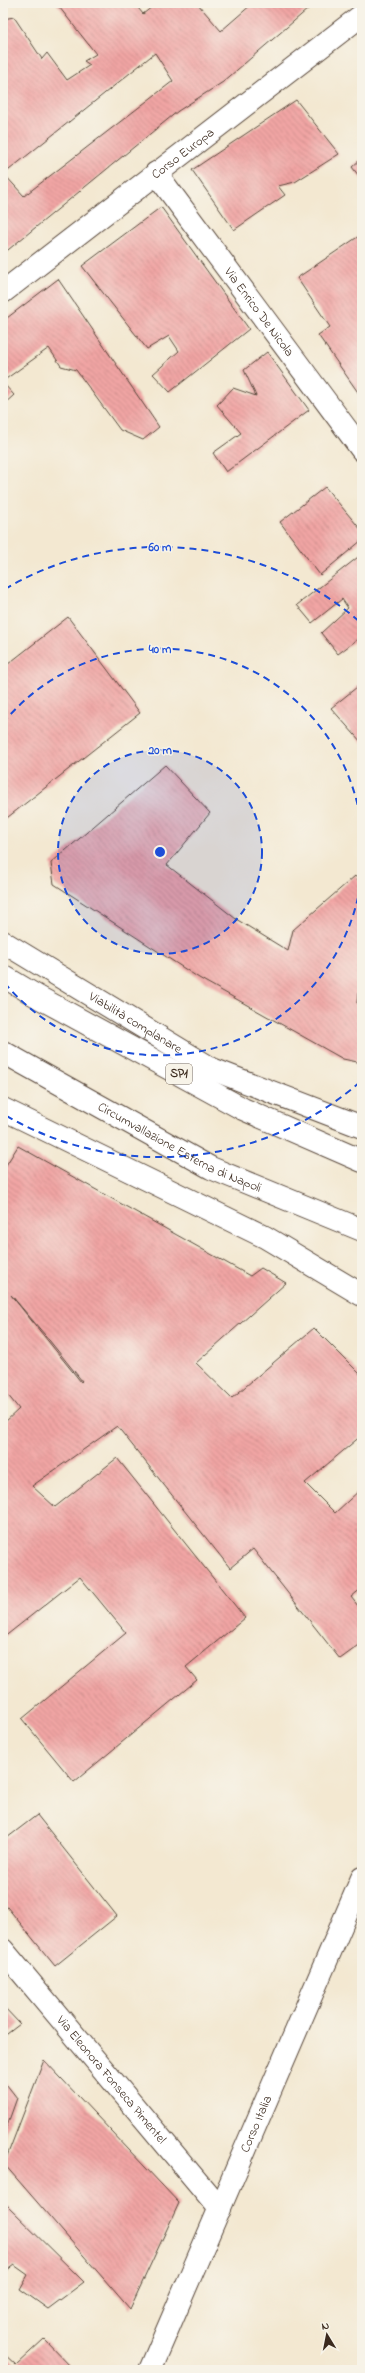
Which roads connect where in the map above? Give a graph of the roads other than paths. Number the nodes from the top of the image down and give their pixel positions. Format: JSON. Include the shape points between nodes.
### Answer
{"nodes":[{"id":1,"x":362,"y":15,"type":"edge"},
{"id":2,"x":156,"y":173,"type":"junction"},
{"id":3,"x":3,"y":292,"type":"edge"},
{"id":4,"x":362,"y":450,"type":"edge"},
{"id":5,"x":3,"y":942,"type":"edge"},
{"id":6,"x":3,"y":976,"type":"edge"},
{"id":7,"x":3,"y":1052,"type":"edge"},
{"id":8,"x":3,"y":1109,"type":"edge"},
{"id":9,"x":362,"y":1127,"type":"edge"},
{"id":10,"x":362,"y":1161,"type":"edge"},
{"id":11,"x":362,"y":1230,"type":"edge"},
{"id":12,"x":362,"y":1294,"type":"edge"},
{"id":13,"x":362,"y":1878,"type":"edge"},
{"id":14,"x":3,"y":1950,"type":"edge"},
{"id":15,"x":220,"y":2209,"type":"junction"},
{"id":16,"x":150,"y":2370,"type":"edge"}],
"edges":[{"from":1,"to":2,"type":"main road","name":"Corso Europa"},
{"from":2,"to":3,"type":"main road","name":"Corso Europa"},
{"from":2,"to":4,"type":"main road","name":"Via Enrico De Nicola"},
{"from":5,"to":9,"type":"main road","name":"Viabilità complanare","via":[[212,1069]]},
{"from":6,"to":10,"type":"main road","number":"SP1","via":[[243,1109]]},
{"from":7,"to":11,"type":"main road","name":"Circumvallazione Esterna di Napoli","via":[[211,1168]]},
{"from":8,"to":12,"type":"main road","via":[[265,1237]]},
{"from":13,"to":15,"type":"main road","name":"Corso Italia"},
{"from":14,"to":15,"type":"main road","name":"Via Eleonora Fonseca Pimentel"},
{"from":15,"to":16,"type":"main road","name":"Corso Italia"}]}
